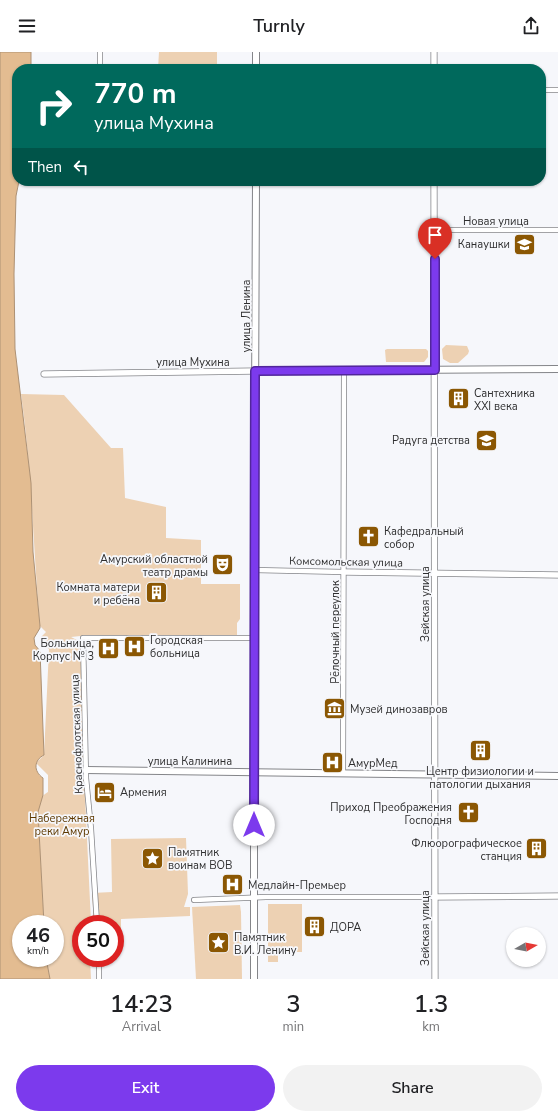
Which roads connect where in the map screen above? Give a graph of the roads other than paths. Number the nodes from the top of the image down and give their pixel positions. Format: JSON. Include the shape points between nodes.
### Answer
{"nodes":[{"id":1,"x":100,"y":52,"type":"edge"},
{"id":2,"x":256,"y":52,"type":"edge"},
{"id":3,"x":434,"y":52,"type":"edge"},
{"id":4,"x":100,"y":64,"type":"edge"},
{"id":5,"x":256,"y":64,"type":"edge"},
{"id":6,"x":434,"y":64,"type":"edge"},
{"id":7,"x":546,"y":90,"type":"edge"},
{"id":8,"x":558,"y":90,"type":"edge"},
{"id":9,"x":256,"y":186,"type":"edge"},
{"id":10,"x":434,"y":186,"type":"edge"},
{"id":11,"x":434,"y":230,"type":"junction"},
{"id":12,"x":558,"y":230,"type":"edge"},
{"id":13,"x":558,"y":369,"type":"edge"},
{"id":14,"x":435,"y":370,"type":"junction"},
{"id":15,"x":255,"y":371,"type":"junction"},
{"id":16,"x":344,"y":371,"type":"junction"},
{"id":17,"x":44,"y":374,"type":"dead end"},
{"id":18,"x":254,"y":570,"type":"junction"},
{"id":19,"x":344,"y":572,"type":"junction"},
{"id":20,"x":435,"y":574,"type":"junction"},
{"id":21,"x":558,"y":575,"type":"edge"},
{"id":22,"x":254,"y":638,"type":"junction"},
{"id":23,"x":86,"y":770,"type":"junction"},
{"id":24,"x":255,"y":771,"type":"junction"},
{"id":25,"x":343,"y":773,"type":"junction"},
{"id":26,"x":436,"y":774,"type":"junction"},
{"id":27,"x":558,"y":776,"type":"edge"},
{"id":28,"x":558,"y":896,"type":"edge"},
{"id":29,"x":254,"y":897,"type":"junction"},
{"id":30,"x":434,"y":897,"type":"junction"},
{"id":31,"x":194,"y":900,"type":"dead end"},
{"id":32,"x":96,"y":915,"type":"edge"},
{"id":33,"x":98,"y":967,"type":"edge"},
{"id":34,"x":99,"y":979,"type":"edge"},
{"id":35,"x":254,"y":979,"type":"edge"},
{"id":36,"x":435,"y":979,"type":"edge"}],
"edges":[{"from":1,"to":4,"type":"street"},
{"from":2,"to":5,"type":"main road"},
{"from":3,"to":6,"type":"street"},
{"from":7,"to":8,"type":"street"},
{"from":9,"to":15,"type":"main road","name":"улица Ленина"},
{"from":10,"to":11,"type":"street","name":"Зейская улица"},
{"from":11,"to":12,"type":"street","name":"Новая улица"},
{"from":11,"to":14,"type":"street","name":"Зейская улица"},
{"from":13,"to":14,"type":"main road","name":"улица Мухина"},
{"from":14,"to":16,"type":"main road","name":"улица Мухина"},
{"from":14,"to":20,"type":"street","name":"Зейская улица"},
{"from":15,"to":16,"type":"main road","name":"улица Мухина"},
{"from":15,"to":17,"type":"street","name":"улица Мухина"},
{"from":15,"to":18,"type":"main road","name":"улица Ленина"},
{"from":16,"to":19,"type":"street","name":"Рёлочный переулок"},
{"from":18,"to":19,"type":"street","name":"Комсомольская улица"},
{"from":18,"to":22,"type":"main road","name":"улица Ленина"},
{"from":19,"to":20,"type":"street","name":"Комсомольская улица"},
{"from":19,"to":25,"type":"street","name":"Рёлочный переулок"},
{"from":20,"to":21,"type":"street","name":"Комсомольская улица"},
{"from":20,"to":26,"type":"street","name":"Зейская улица"},
{"from":22,"to":23,"type":"street","name":"Краснофлотская улица","via":[[83,638]]},
{"from":22,"to":24,"type":"main road","name":"улица Ленина"},
{"from":23,"to":24,"type":"main road","name":"улица Калинина"},
{"from":23,"to":32,"type":"street","name":"Краснофлотская улица"},
{"from":24,"to":25,"type":"main road","name":"улица Калинина"},
{"from":24,"to":29,"type":"main road","name":"улица Ленина"},
{"from":25,"to":26,"type":"main road","name":"улица Калинина"},
{"from":26,"to":27,"type":"main road","name":"улица Калинина"},
{"from":26,"to":30,"type":"street","name":"Зейская улица"},
{"from":28,"to":30,"type":"street"},
{"from":29,"to":30,"type":"street"},
{"from":29,"to":31,"type":"street"},
{"from":29,"to":35,"type":"main road","name":"улица Ленина"},
{"from":30,"to":36,"type":"street","name":"Зейская улица"},
{"from":33,"to":34,"type":"street"}]}
